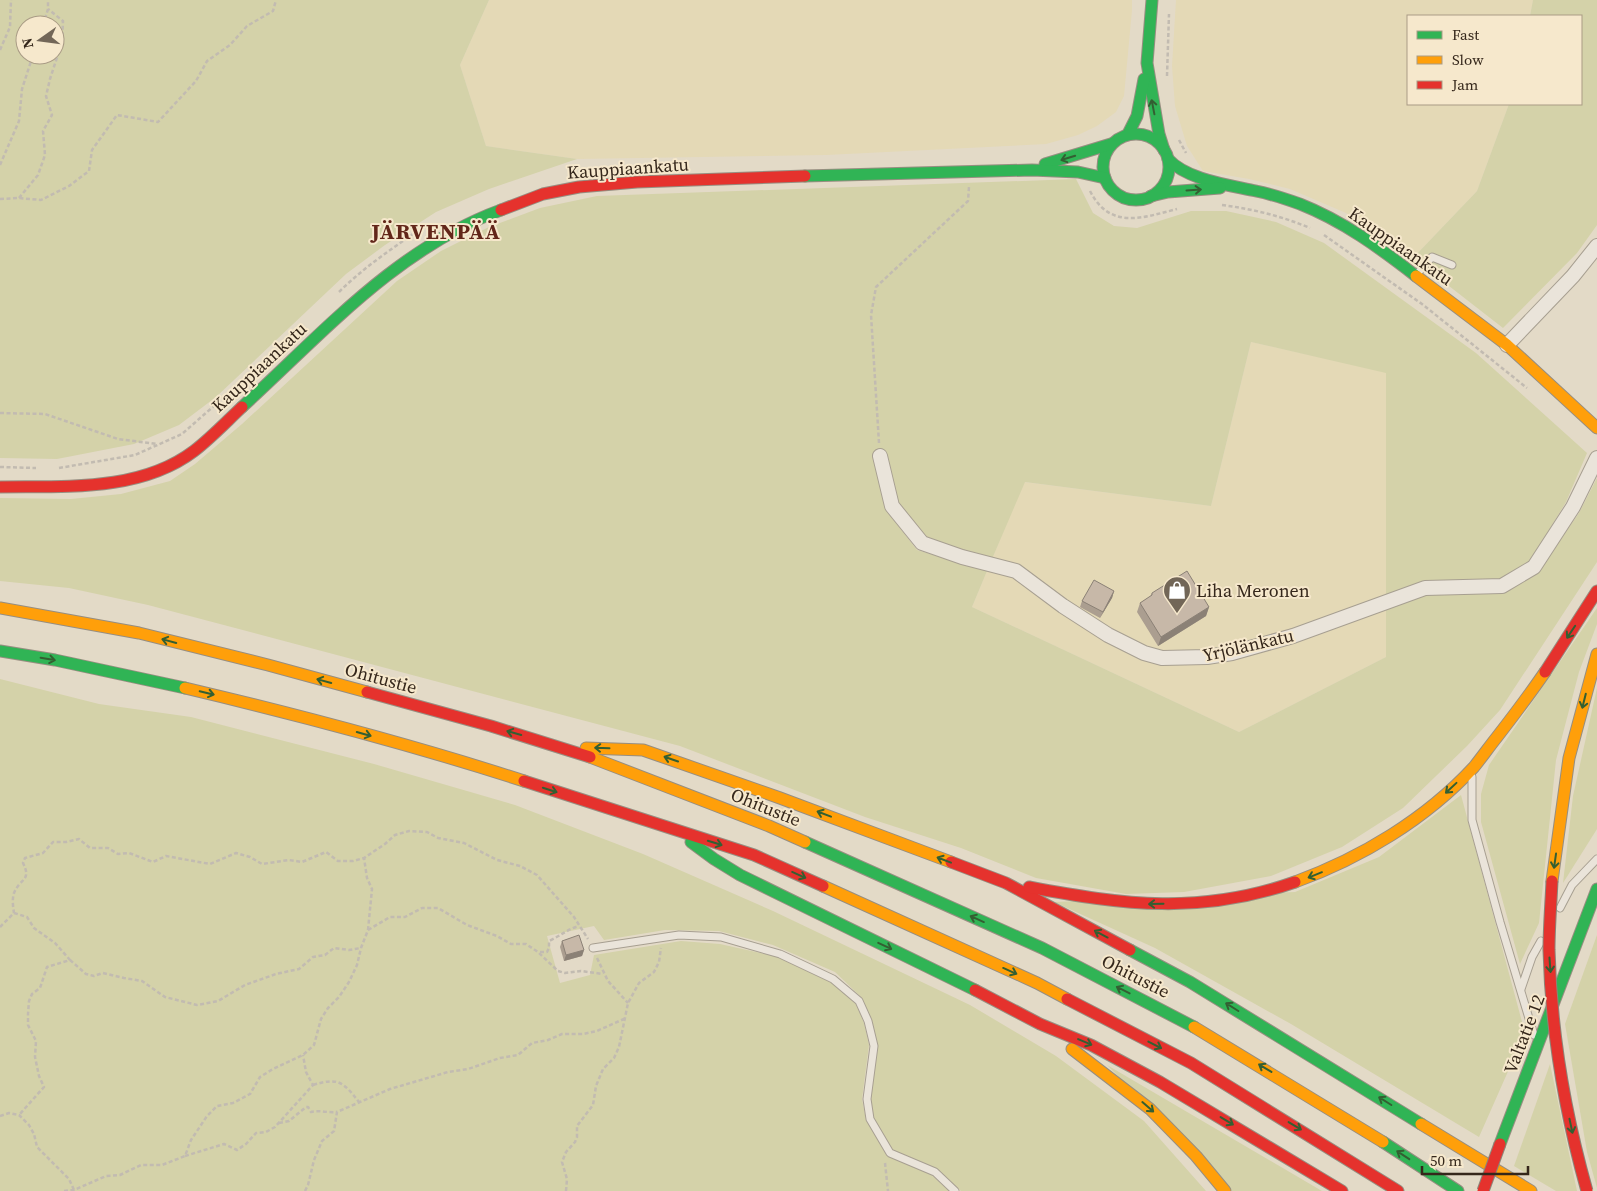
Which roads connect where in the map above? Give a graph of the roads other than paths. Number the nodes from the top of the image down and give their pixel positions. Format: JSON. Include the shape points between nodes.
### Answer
{"nodes":[{"id":1,"x":1152,"y":0,"type":"edge"},
{"id":2,"x":1147,"y":63,"type":"junction"},
{"id":3,"x":1128,"y":134,"type":"junction"},
{"id":4,"x":1111,"y":144,"type":"junction"},
{"id":5,"x":1166,"y":154,"type":"junction"},
{"id":6,"x":1024,"y":169,"type":"junction"},
{"id":7,"x":1104,"y":178,"type":"junction"},
{"id":8,"x":1236,"y":187,"type":"junction"},
{"id":9,"x":1151,"y":196,"type":"junction"},
{"id":10,"x":1597,"y":246,"type":"edge"},
{"id":11,"x":1452,"y":265,"type":"dead end"},
{"id":12,"x":1416,"y":276,"type":"junction"},
{"id":13,"x":1507,"y":346,"type":"junction"},
{"id":14,"x":1597,"y":428,"type":"edge"},
{"id":15,"x":880,"y":456,"type":"road end"},
{"id":16,"x":1597,"y":458,"type":"edge"},
{"id":17,"x":0,"y":487,"type":"edge"},
{"id":18,"x":1597,"y":591,"type":"edge"},
{"id":19,"x":0,"y":608,"type":"edge"},
{"id":20,"x":0,"y":651,"type":"edge"},
{"id":21,"x":1597,"y":654,"type":"edge"},
{"id":22,"x":561,"y":747,"type":"junction"},
{"id":23,"x":1472,"y":769,"type":"junction"},
{"id":24,"x":677,"y":831,"type":"junction"},
{"id":25,"x":1597,"y":859,"type":"edge"},
{"id":26,"x":1006,"y":883,"type":"junction"},
{"id":27,"x":1597,"y":889,"type":"edge"},
{"id":28,"x":593,"y":948,"type":"road end"},
{"id":29,"x":1520,"y":989,"type":"junction"},
{"id":30,"x":1040,"y":1024,"type":"junction"},
{"id":31,"x":1538,"y":1046,"type":"junction"},
{"id":32,"x":955,"y":1191,"type":"edge"},
{"id":33,"x":1225,"y":1191,"type":"edge"},
{"id":34,"x":1342,"y":1191,"type":"edge"},
{"id":35,"x":1398,"y":1191,"type":"edge"},
{"id":36,"x":1458,"y":1191,"type":"edge"},
{"id":37,"x":1483,"y":1191,"type":"edge"},
{"id":38,"x":1531,"y":1191,"type":"edge"},
{"id":39,"x":1587,"y":1191,"type":"edge"}],
"edges":[{"from":1,"to":2,"type":"main road"},
{"from":2,"to":3,"type":"main road","via":[[1137,116]]},
{"from":5,"to":2,"type":"main road","one_way":true,"via":[[1157,127]]},
{"from":3,"to":4,"type":"main road"},
{"from":3,"to":5,"type":"main road","via":[[1148,136]]},
{"from":4,"to":6,"type":"main road","name":"Kauppiaankatu","one_way":true},
{"from":4,"to":7,"type":"main road","via":[[1103,160]]},
{"from":5,"to":8,"type":"main road","via":[[1175,167],[1192,176]]},
{"from":5,"to":9,"type":"main road","via":[[1166,180]]},
{"from":6,"to":7,"type":"main road","name":"Kauppiaankatu","via":[[1094,173]]},
{"from":6,"to":17,"type":"main road","name":"Kauppiaankatu","via":[[636,182],[543,194],[442,237],[400,266],[365,292],[193,452],[162,469],[138,478],[86,485]]},
{"from":7,"to":9,"type":"main road","via":[[1114,192],[1129,199]]},
{"from":9,"to":8,"type":"main road","one_way":true},
{"from":8,"to":12,"type":"main road","name":"Kauppiaankatu","via":[[1300,204],[1332,218],[1366,238]]},
{"from":10,"to":13,"type":"street"},
{"from":11,"to":12,"type":"lane","via":[[1432,257]]},
{"from":12,"to":13,"type":"main road","name":"Kauppiaankatu"},
{"from":13,"to":14,"type":"main road","name":"Kauppiaankatu"},
{"from":15,"to":16,"type":"street","name":"Yrjölänkatu","via":[[892,506],[922,543],[1016,571],[1108,635],[1162,658],[1207,657],[1284,639],[1425,588],[1502,586],[1534,567],[1573,507]]},
{"from":18,"to":23,"type":"main road","one_way":true,"via":[[1521,707]]},
{"from":22,"to":19,"type":"main road","name":"Ohitustie","one_way":true,"via":[[139,633]]},
{"from":20,"to":24,"type":"main road","one_way":true,"via":[[128,675],[264,706],[471,764]]},
{"from":21,"to":39,"type":"main road","one_way":true,"bridge":true,"via":[[1569,758],[1552,881],[1549,948],[1564,1088]]},
{"from":26,"to":22,"type":"main road","one_way":true,"via":[[644,750]]},
{"from":36,"to":22,"type":"main road","name":"Ohitustie","one_way":true,"via":[[1340,1114],[1201,1030],[1042,948],[769,826]]},
{"from":23,"to":26,"type":"main road","one_way":true,"via":[[1429,809],[1341,864],[1292,884],[1243,897],[1142,904]]},
{"from":23,"to":29,"type":"lane","via":[[1472,820]]},
{"from":24,"to":30,"type":"main road","one_way":true,"via":[[740,875]]},
{"from":24,"to":35,"type":"main road","one_way":true,"via":[[754,855],[1037,983],[1191,1063]]},
{"from":25,"to":29,"type":"lane","via":[[1572,885],[1532,957]]},
{"from":38,"to":26,"type":"main road","one_way":true,"via":[[1190,982]]},
{"from":27,"to":31,"type":"main road","name":"Valtatie 12"},
{"from":28,"to":32,"type":"lane","via":[[679,934],[721,937],[780,954],[833,979],[859,1001],[868,1021],[874,1046],[867,1099],[870,1119],[883,1142],[890,1153],[935,1172]]},
{"from":29,"to":31,"type":"lane"},
{"from":30,"to":33,"type":"main road","one_way":true,"via":[[1150,1109]]},
{"from":30,"to":34,"type":"main road","one_way":true,"via":[[1091,1045],[1160,1082]]},
{"from":31,"to":37,"type":"main road","name":"Valtatie 12","bridge":true}]}
